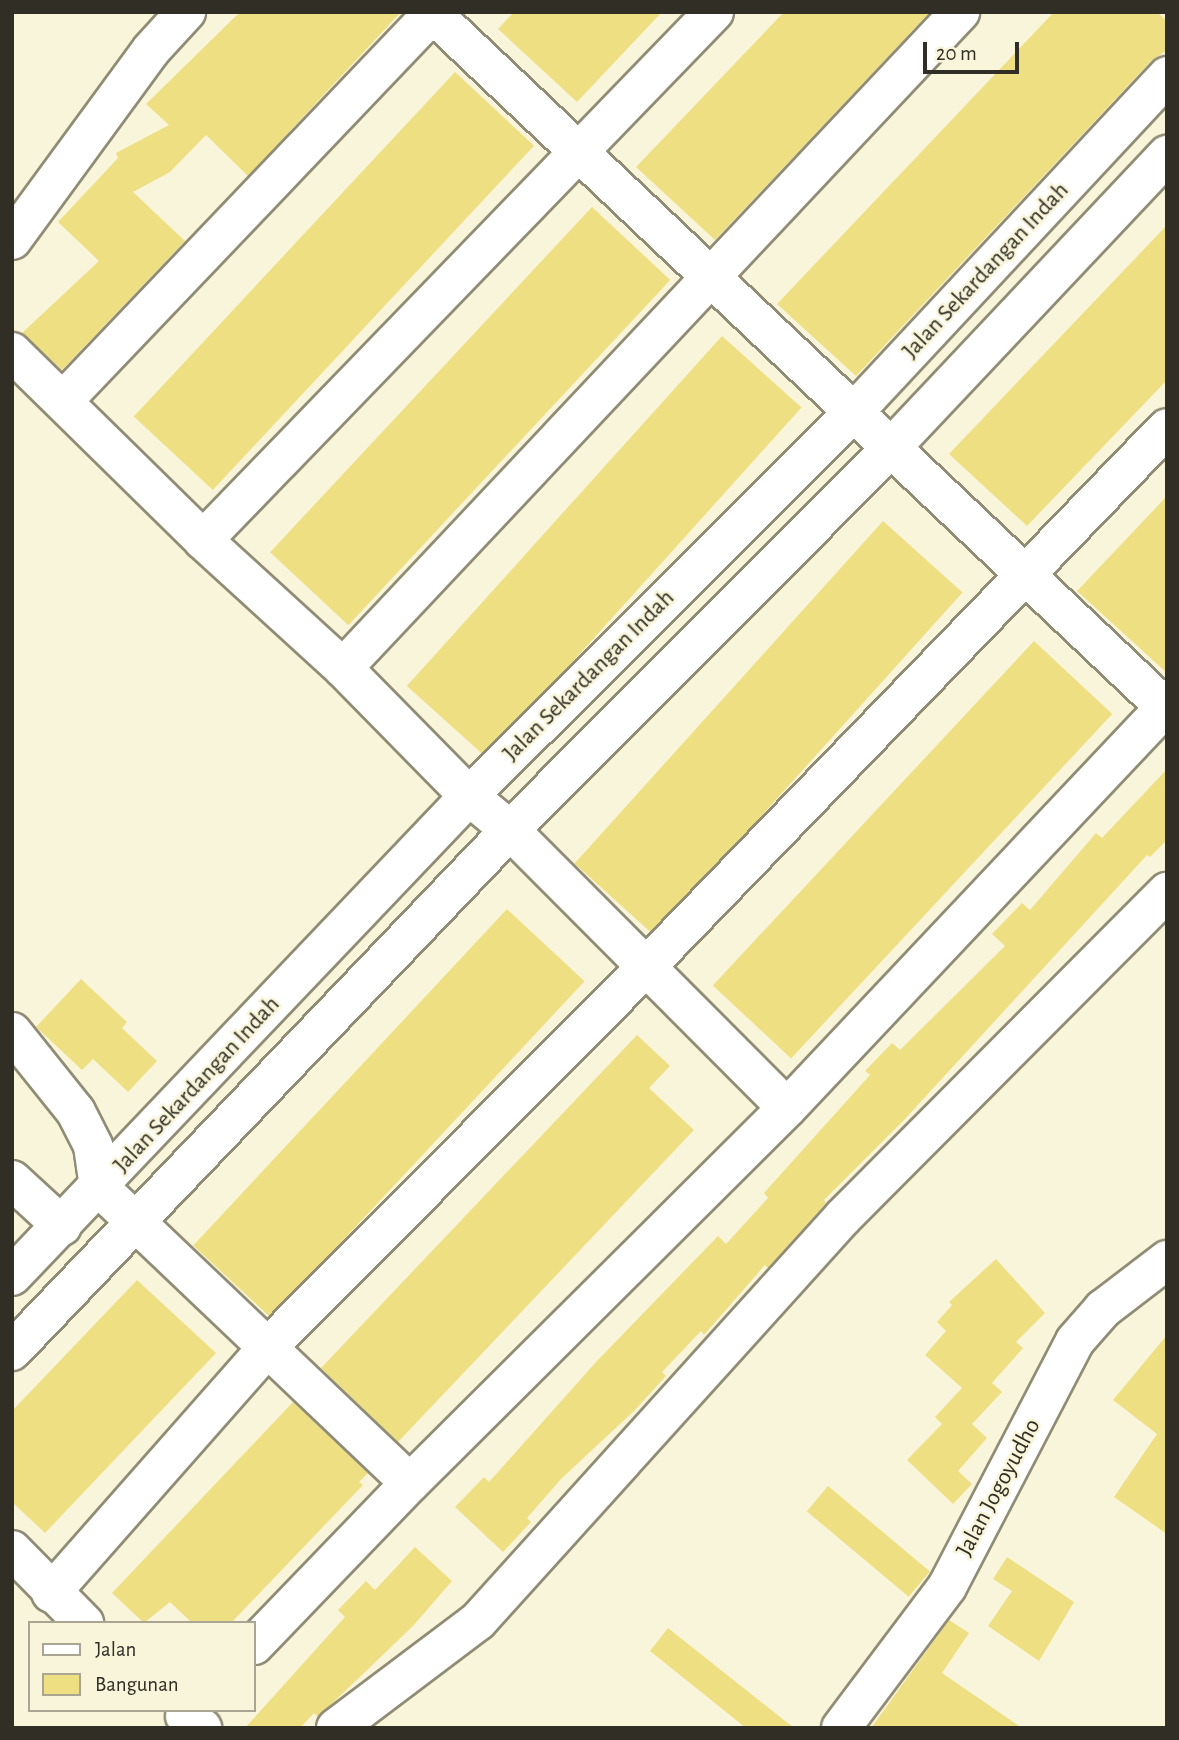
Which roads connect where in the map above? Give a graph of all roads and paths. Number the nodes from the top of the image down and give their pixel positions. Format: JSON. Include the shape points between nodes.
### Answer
{"nodes":[{"id":1,"x":186,"y":12,"type":"edge"},
{"id":2,"x":714,"y":12,"type":"edge"},
{"id":3,"x":960,"y":12,"type":"edge"},
{"id":4,"x":433,"y":13,"type":"edge"},
{"id":5,"x":1167,"y":76,"type":"edge"},
{"id":6,"x":577,"y":153,"type":"junction"},
{"id":7,"x":1167,"y":155,"type":"edge"},
{"id":8,"x":12,"y":240,"type":"edge"},
{"id":9,"x":710,"y":274,"type":"junction"},
{"id":10,"x":12,"y":352,"type":"edge"},
{"id":11,"x":63,"y":401,"type":"junction"},
{"id":12,"x":855,"y":411,"type":"junction"},
{"id":13,"x":1167,"y":428,"type":"edge"},
{"id":14,"x":891,"y":448,"type":"junction"},
{"id":15,"x":203,"y":540,"type":"junction"},
{"id":16,"x":1025,"y":576,"type":"junction"},
{"id":17,"x":343,"y":668,"type":"junction"},
{"id":18,"x":1166,"y":706,"type":"edge"},
{"id":19,"x":469,"y":796,"type":"junction"},
{"id":20,"x":510,"y":830,"type":"junction"},
{"id":21,"x":1167,"y":892,"type":"edge"},
{"id":22,"x":644,"y":969,"type":"junction"},
{"id":23,"x":12,"y":1032,"type":"edge"},
{"id":24,"x":787,"y":1108,"type":"junction"},
{"id":25,"x":12,"y":1180,"type":"edge"},
{"id":26,"x":99,"y":1187,"type":"junction"},
{"id":27,"x":132,"y":1222,"type":"junction"},
{"id":28,"x":62,"y":1226,"type":"junction"},
{"id":29,"x":1167,"y":1260,"type":"edge"},
{"id":30,"x":12,"y":1276,"type":"edge"},
{"id":31,"x":266,"y":1349,"type":"junction"},
{"id":32,"x":12,"y":1352,"type":"edge"},
{"id":33,"x":410,"y":1483,"type":"junction"},
{"id":34,"x":12,"y":1550,"type":"edge"},
{"id":35,"x":51,"y":1592,"type":"junction"},
{"id":36,"x":82,"y":1621,"type":"edge"},
{"id":37,"x":256,"y":1643,"type":"edge"},
{"id":38,"x":336,"y":1728,"type":"edge"},
{"id":39,"x":841,"y":1728,"type":"edge"}],
"edges":[{"from":1,"to":8,"type":"street","via":[[150,50]]},
{"from":2,"to":6,"type":"street"},
{"from":3,"to":9,"type":"street"},
{"from":4,"to":6,"type":"street"},
{"from":4,"to":11,"type":"street"},
{"from":5,"to":12,"type":"street","name":"Jalan Sekardangan Indah"},
{"from":6,"to":9,"type":"street"},
{"from":6,"to":15,"type":"street"},
{"from":7,"to":14,"type":"street","name":"Jalan Sekardangan Indah"},
{"from":9,"to":12,"type":"street"},
{"from":9,"to":17,"type":"street"},
{"from":10,"to":11,"type":"street"},
{"from":11,"to":15,"type":"street"},
{"from":12,"to":14,"type":"street"},
{"from":12,"to":19,"type":"street","name":"Jalan Sekardangan Indah"},
{"from":13,"to":16,"type":"street"},
{"from":14,"to":16,"type":"street"},
{"from":14,"to":20,"type":"street","name":"Jalan Sekardangan Indah"},
{"from":15,"to":17,"type":"street"},
{"from":16,"to":18,"type":"street"},
{"from":16,"to":22,"type":"street"},
{"from":17,"to":19,"type":"street"},
{"from":18,"to":24,"type":"street"},
{"from":19,"to":20,"type":"street"},
{"from":19,"to":26,"type":"street","name":"Jalan Sekardangan Indah"},
{"from":20,"to":22,"type":"street"},
{"from":20,"to":27,"type":"street","name":"Jalan Sekardangan Indah"},
{"from":21,"to":38,"type":"street","via":[[843,1217],[478,1621]]},
{"from":22,"to":24,"type":"street"},
{"from":22,"to":31,"type":"street"},
{"from":23,"to":26,"type":"street","via":[[76,1112],[93,1146]]},
{"from":24,"to":33,"type":"street"},
{"from":25,"to":28,"type":"street"},
{"from":26,"to":27,"type":"street"},
{"from":26,"to":28,"type":"street","name":"Jalan Sekardangan Indah"},
{"from":27,"to":31,"type":"street"},
{"from":27,"to":32,"type":"street","name":"Jalan Sekardangan Indah"},
{"from":28,"to":30,"type":"street","name":"Jalan Sekardangan Indah"},
{"from":29,"to":39,"type":"street","name":"Jalan Jogoyudho","via":[[1103,1309],[1075,1341],[947,1587]]},
{"from":31,"to":33,"type":"street"},
{"from":31,"to":35,"type":"street"},
{"from":33,"to":37,"type":"street"},
{"from":34,"to":35,"type":"street"},
{"from":35,"to":36,"type":"street"}]}
